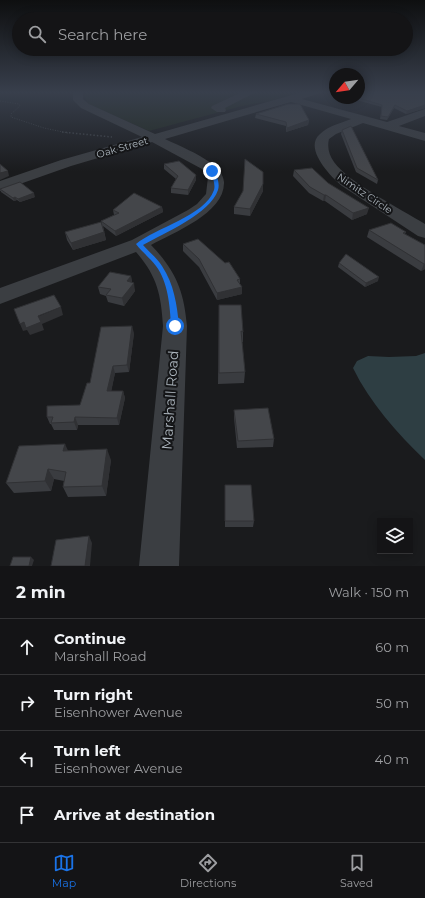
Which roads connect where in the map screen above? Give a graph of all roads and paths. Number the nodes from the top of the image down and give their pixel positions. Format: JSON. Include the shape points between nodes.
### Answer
{"nodes":[{"id":1,"x":18,"y":118,"type":"edge"},
{"id":2,"x":112,"y":118,"type":"edge"},
{"id":3,"x":223,"y":118,"type":"edge"},
{"id":4,"x":408,"y":118,"type":"edge"},
{"id":5,"x":363,"y":119,"type":"joint"},
{"id":6,"x":388,"y":126,"type":"junction"},
{"id":7,"x":425,"y":137,"type":"edge"},
{"id":8,"x":154,"y":138,"type":"junction"},
{"id":9,"x":132,"y":144,"type":"junction"},
{"id":10,"x":0,"y":186,"type":"edge"},
{"id":11,"x":425,"y":232,"type":"edge"},
{"id":12,"x":139,"y":244,"type":"junction"},
{"id":13,"x":0,"y":296,"type":"edge"},
{"id":14,"x":159,"y":566,"type":"edge"}],
"edges":[{"from":1,"to":9,"type":"path","via":[[43,128],[84,136],[117,137]]},
{"from":2,"to":8,"type":"street"},
{"from":3,"to":8,"type":"street","name":"Oak Street"},
{"from":4,"to":6,"type":"street"},
{"from":5,"to":6,"type":"street"},
{"from":5,"to":11,"type":"street","name":"Nimitz Circle","via":[[332,131],[323,138],[322,149],[329,164],[347,183]]},
{"from":6,"to":7,"type":"street"},
{"from":8,"to":9,"type":"street","name":"Oak Street"},
{"from":8,"to":12,"type":"street","via":[[207,166],[216,176],[216,190],[214,196],[202,208]]},
{"from":9,"to":10,"type":"street","name":"Oak Street"},
{"from":12,"to":13,"type":"street"},
{"from":12,"to":14,"type":"street","name":"Marshall Road","via":[[159,265],[174,305],[175,326]]}]}
